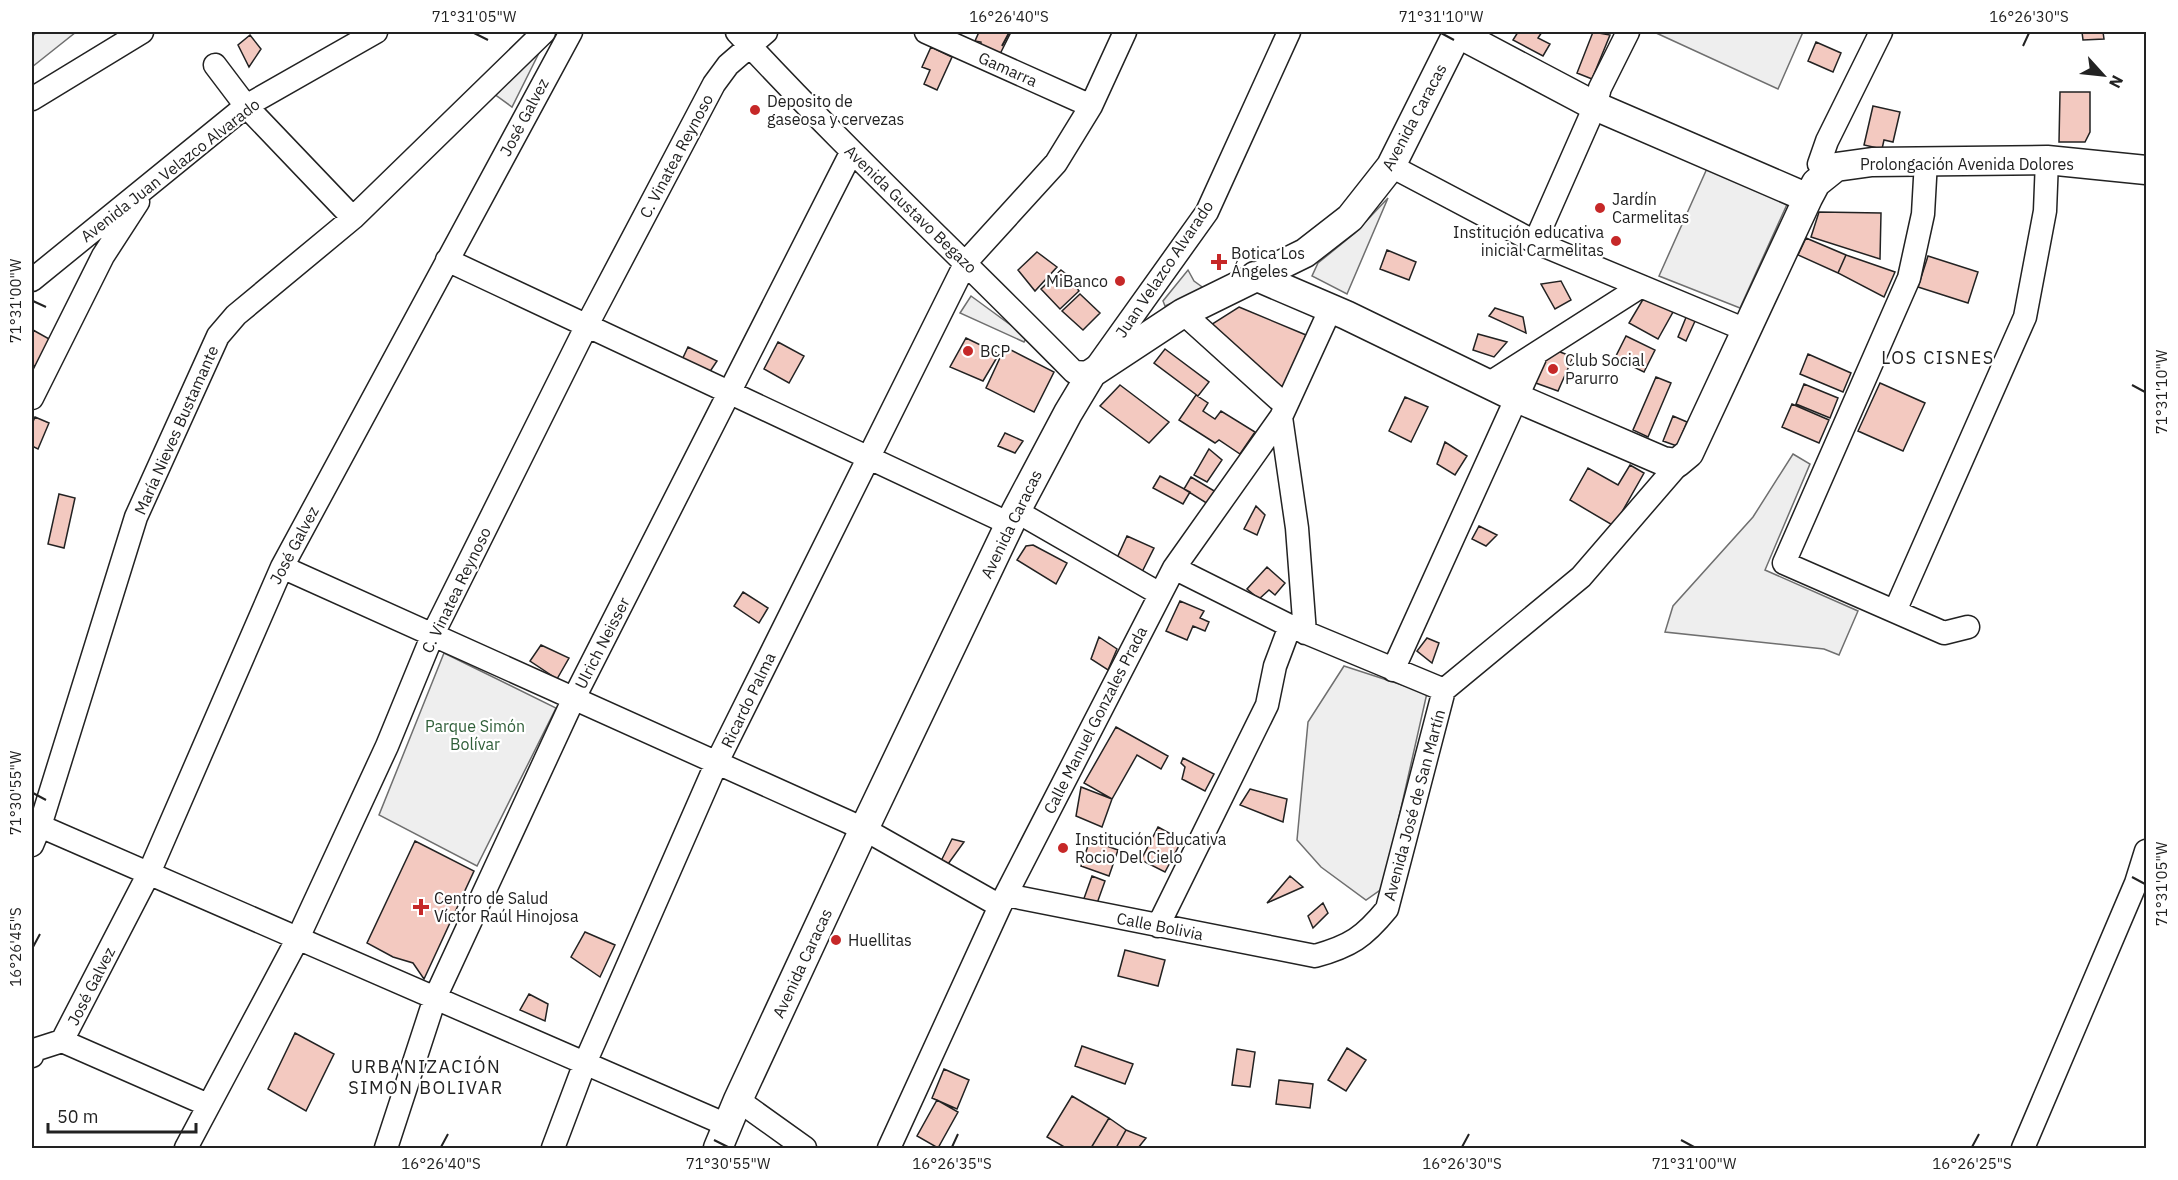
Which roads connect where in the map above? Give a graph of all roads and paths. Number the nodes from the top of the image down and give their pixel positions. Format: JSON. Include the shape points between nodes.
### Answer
{"nodes":[{"id":1,"x":142,"y":32,"type":"edge"},
{"id":2,"x":376,"y":32,"type":"edge"},
{"id":3,"x":544,"y":32,"type":"edge"},
{"id":4,"x":571,"y":32,"type":"edge"},
{"id":5,"x":718,"y":32,"type":"edge"},
{"id":6,"x":926,"y":32,"type":"edge"},
{"id":7,"x":1125,"y":32,"type":"edge"},
{"id":8,"x":1288,"y":32,"type":"edge"},
{"id":9,"x":1456,"y":32,"type":"edge"},
{"id":10,"x":1628,"y":32,"type":"edge"},
{"id":11,"x":1881,"y":32,"type":"edge"},
{"id":12,"x":751,"y":36,"type":"edge"},
{"id":13,"x":216,"y":65,"type":"dead end"},
{"id":14,"x":32,"y":99,"type":"edge"},
{"id":15,"x":246,"y":106,"type":"junction"},
{"id":16,"x":1091,"y":106,"type":"junction"},
{"id":17,"x":1595,"y":106,"type":"junction"},
{"id":18,"x":851,"y":153,"type":"junction"},
{"id":19,"x":2047,"y":160,"type":"junction"},
{"id":20,"x":1926,"y":161,"type":"junction"},
{"id":21,"x":1391,"y":166,"type":"junction"},
{"id":22,"x":2146,"y":171,"type":"edge"},
{"id":23,"x":1824,"y":173,"type":"junction"},
{"id":24,"x":148,"y":186,"type":"junction"},
{"id":25,"x":1808,"y":198,"type":"junction"},
{"id":26,"x":353,"y":218,"type":"junction"},
{"id":27,"x":1535,"y":242,"type":"junction"},
{"id":28,"x":447,"y":260,"type":"junction"},
{"id":29,"x":966,"y":262,"type":"junction"},
{"id":30,"x":1255,"y":276,"type":"junction"},
{"id":31,"x":32,"y":280,"type":"edge"},
{"id":32,"x":1640,"y":287,"type":"junction"},
{"id":33,"x":1331,"y":308,"type":"junction"},
{"id":34,"x":1183,"y":313,"type":"junction"},
{"id":35,"x":587,"y":325,"type":"junction"},
{"id":36,"x":1746,"y":330,"type":"junction"},
{"id":37,"x":1536,"y":355,"type":"junction"},
{"id":38,"x":1092,"y":373,"type":"junction"},
{"id":39,"x":1488,"y":384,"type":"junction"},
{"id":40,"x":729,"y":392,"type":"junction"},
{"id":41,"x":32,"y":398,"type":"edge"},
{"id":42,"x":1517,"y":398,"type":"junction"},
{"id":43,"x":1284,"y":412,"type":"junction"},
{"id":44,"x":868,"y":457,"type":"junction"},
{"id":45,"x":1681,"y":461,"type":"junction"},
{"id":46,"x":1013,"y":517,"type":"junction"},
{"id":47,"x":282,"y":567,"type":"junction"},
{"id":48,"x":1174,"y":568,"type":"junction"},
{"id":49,"x":1160,"y":594,"type":"junction"},
{"id":50,"x":1895,"y":611,"type":"junction"},
{"id":51,"x":1968,"y":627,"type":"dead end"},
{"id":52,"x":1297,"y":629,"type":"junction"},
{"id":53,"x":433,"y":634,"type":"junction"},
{"id":54,"x":1393,"y":670,"type":"junction"},
{"id":55,"x":1444,"y":690,"type":"junction"},
{"id":56,"x":574,"y":698,"type":"junction"},
{"id":57,"x":717,"y":762,"type":"junction"},
{"id":58,"x":864,"y":829,"type":"junction"},
{"id":59,"x":36,"y":836,"type":"edge"},
{"id":60,"x":2146,"y":851,"type":"edge"},
{"id":61,"x":149,"y":873,"type":"junction"},
{"id":62,"x":1003,"y":900,"type":"junction"},
{"id":63,"x":1158,"y":926,"type":"junction"},
{"id":64,"x":298,"y":938,"type":"junction"},
{"id":65,"x":1315,"y":956,"type":"joint"},
{"id":66,"x":435,"y":998,"type":"junction"},
{"id":67,"x":62,"y":1041,"type":"junction"},
{"id":68,"x":32,"y":1056,"type":"edge"},
{"id":69,"x":585,"y":1063,"type":"junction"},
{"id":70,"x":208,"y":1105,"type":"junction"},
{"id":71,"x":728,"y":1124,"type":"edge"},
{"id":72,"x":186,"y":1149,"type":"edge"},
{"id":73,"x":386,"y":1149,"type":"edge"},
{"id":74,"x":553,"y":1149,"type":"edge"},
{"id":75,"x":805,"y":1149,"type":"edge"},
{"id":76,"x":889,"y":1149,"type":"edge"},
{"id":77,"x":2023,"y":1149,"type":"edge"}],
"edges":[{"from":1,"to":14,"type":"street"},
{"from":2,"to":15,"type":"street","name":"Avenida Juan Velazco Alvarado"},
{"from":3,"to":26,"type":"street","name":"María Nieves Bustamante"},
{"from":4,"to":28,"type":"street","name":"José Galvez"},
{"from":5,"to":12,"type":"street"},
{"from":6,"to":16,"type":"street","name":"Gamarra"},
{"from":7,"to":16,"type":"street","name":"Ricardo Palma"},
{"from":8,"to":38,"type":"street","name":"Juan Velazco Alvarado","via":[[1206,212]]},
{"from":9,"to":17,"type":"main road"},
{"from":9,"to":21,"type":"main road","name":"Avenida Caracas"},
{"from":10,"to":17,"type":"street"},
{"from":11,"to":23,"type":"street","via":[[1827,141],[1819,164]]},
{"from":12,"to":18,"type":"street","name":"Avenida Gustavo Begazo"},
{"from":12,"to":35,"type":"street","name":"C. Vinatea Reynoso","via":[[714,84]]},
{"from":13,"to":15,"type":"street"},
{"from":15,"to":24,"type":"street","name":"Avenida Juan Velazco Alvarado"},
{"from":15,"to":26,"type":"street"},
{"from":16,"to":29,"type":"street","name":"Ricardo Palma","via":[[1056,162]]},
{"from":17,"to":25,"type":"main road"},
{"from":17,"to":27,"type":"street"},
{"from":18,"to":29,"type":"street","name":"Avenida Gustavo Begazo"},
{"from":18,"to":40,"type":"street","name":"Ulrich Neisser"},
{"from":19,"to":20,"type":"main road","name":"Prolongación Avenida Dolores"},
{"from":19,"to":22,"type":"main road","name":"Prolongación Avenida Dolores"},
{"from":19,"to":50,"type":"street","via":[[2045,211],[2025,317]]},
{"from":20,"to":23,"type":"main road","name":"Prolongación Avenida Dolores","via":[[1851,164]]},
{"from":20,"to":50,"type":"street","via":[[1923,214],[1909,278],[1784,563]]},
{"from":21,"to":27,"type":"street"},
{"from":21,"to":30,"type":"main road","name":"Avenida Caracas","via":[[1350,218],[1305,253]]},
{"from":23,"to":25,"type":"main road"},
{"from":24,"to":31,"type":"street","name":"Avenida Juan Velazco Alvarado"},
{"from":24,"to":41,"type":"street","via":[[103,256]]},
{"from":25,"to":36,"type":"main road"},
{"from":26,"to":59,"type":"street","name":"María Nieves Bustamante","via":[[236,315],[218,336],[136,517]]},
{"from":27,"to":32,"type":"street"},
{"from":28,"to":35,"type":"street"},
{"from":28,"to":47,"type":"street","name":"José Galvez"},
{"from":29,"to":38,"type":"street","name":"Avenida Gustavo Begazo","via":[[1074,372]]},
{"from":29,"to":44,"type":"street","name":"Ricardo Palma"},
{"from":30,"to":33,"type":"main road"},
{"from":30,"to":34,"type":"main road","name":"Avenida Caracas"},
{"from":32,"to":36,"type":"street"},
{"from":32,"to":37,"type":"street"},
{"from":33,"to":39,"type":"main road"},
{"from":33,"to":43,"type":"street","name":"Calle Manuel Gonzales Prada"},
{"from":34,"to":38,"type":"main road","name":"Avenida Caracas"},
{"from":34,"to":43,"type":"street"},
{"from":35,"to":40,"type":"street"},
{"from":35,"to":53,"type":"street","name":"C. Vinatea Reynoso"},
{"from":36,"to":45,"type":"main road","via":[[1695,440]]},
{"from":37,"to":39,"type":"street"},
{"from":37,"to":42,"type":"street"},
{"from":38,"to":46,"type":"main road","name":"Avenida Caracas"},
{"from":39,"to":42,"type":"main road"},
{"from":40,"to":44,"type":"street"},
{"from":40,"to":56,"type":"street","name":"Ulrich Neisser"},
{"from":42,"to":45,"type":"main road","via":[[1663,461]]},
{"from":42,"to":54,"type":"street"},
{"from":43,"to":48,"type":"street","name":"Calle Manuel Gonzales Prada"},
{"from":43,"to":52,"type":"street","via":[[1297,528]]},
{"from":44,"to":46,"type":"street"},
{"from":44,"to":57,"type":"street","name":"Ricardo Palma"},
{"from":45,"to":55,"type":"street","name":"Avenida José de San Martín","via":[[1581,577]]},
{"from":46,"to":49,"type":"street"},
{"from":46,"to":58,"type":"main road","name":"Avenida Caracas"},
{"from":47,"to":53,"type":"street","name":"Calle Bolivia"},
{"from":47,"to":61,"type":"street","name":"José Galvez"},
{"from":48,"to":49,"type":"street","name":"Calle Manuel Gonzales Prada"},
{"from":48,"to":52,"type":"street"},
{"from":49,"to":62,"type":"street","name":"Calle Manuel Gonzales Prada"},
{"from":50,"to":51,"type":"street","via":[[1944,633]]},
{"from":52,"to":54,"type":"street"},
{"from":52,"to":63,"type":"street","via":[[1275,666],[1267,705]]},
{"from":53,"to":56,"type":"street","name":"Calle Bolivia"},
{"from":53,"to":64,"type":"street","name":"C. Vinatea Reynoso","via":[[387,746]]},
{"from":54,"to":55,"type":"street"},
{"from":55,"to":65,"type":"street","name":"Avenida José de San Martín","via":[[1387,909],[1367,933],[1344,948]]},
{"from":56,"to":57,"type":"street","name":"Calle Bolivia"},
{"from":56,"to":66,"type":"street","name":"Ulrich Neisser"},
{"from":57,"to":58,"type":"street","name":"Calle Bolivia"},
{"from":57,"to":69,"type":"street","name":"Ricardo Palma"},
{"from":58,"to":62,"type":"street","name":"Calle Bolivia"},
{"from":58,"to":71,"type":"main road","name":"Avenida Caracas"},
{"from":59,"to":61,"type":"street"},
{"from":60,"to":77,"type":"street"},
{"from":61,"to":64,"type":"street"},
{"from":61,"to":67,"type":"street","name":"José Galvez"},
{"from":62,"to":63,"type":"street","name":"Calle Bolivia"},
{"from":62,"to":76,"type":"street","name":"Calle Manuel Gonzales Prada"},
{"from":63,"to":65,"type":"street","name":"Calle Bolivia"},
{"from":64,"to":66,"type":"street"},
{"from":64,"to":70,"type":"street","name":"C. Vinatea Reynoso"},
{"from":66,"to":69,"type":"street"},
{"from":66,"to":73,"type":"street","name":"Ulrich Neisser"},
{"from":67,"to":68,"type":"street","name":"José Galvez","via":[[34,1050]]},
{"from":67,"to":70,"type":"street"},
{"from":69,"to":71,"type":"street"},
{"from":69,"to":74,"type":"street","name":"Ricardo Palma"},
{"from":70,"to":72,"type":"street","name":"C. Vinatea Reynoso"},
{"from":71,"to":75,"type":"street"}]}
